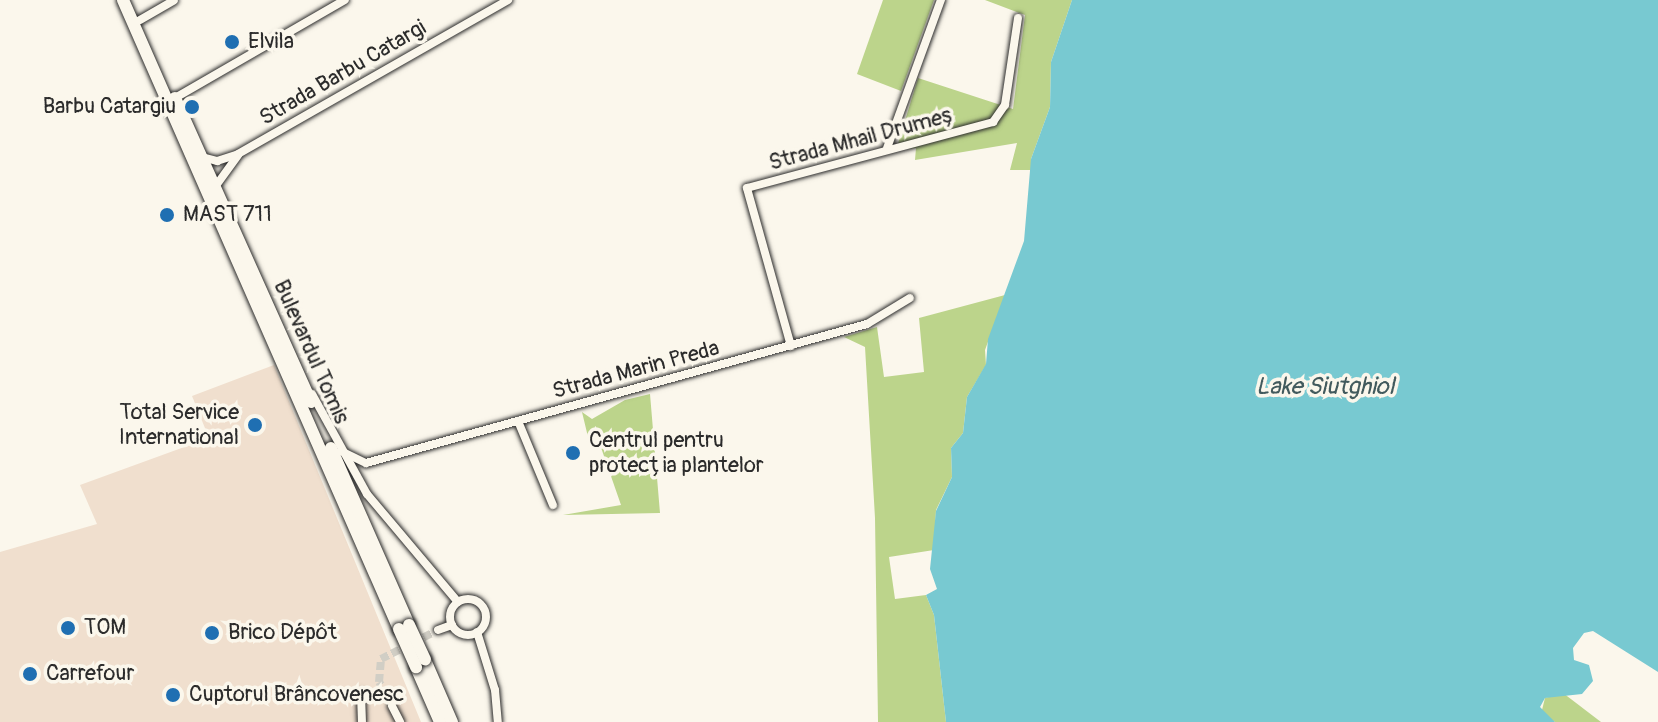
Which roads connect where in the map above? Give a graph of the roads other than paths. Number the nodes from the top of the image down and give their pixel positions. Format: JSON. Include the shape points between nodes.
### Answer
{"nodes":[{"id":1,"x":123,"y":0,"type":"edge"},
{"id":2,"x":131,"y":0,"type":"edge"},
{"id":3,"x":174,"y":0,"type":"edge"},
{"id":4,"x":345,"y":0,"type":"edge"},
{"id":5,"x":508,"y":0,"type":"edge"},
{"id":6,"x":941,"y":0,"type":"edge"},
{"id":7,"x":1018,"y":18,"type":"dead end"},
{"id":8,"x":140,"y":20,"type":"junction"},
{"id":9,"x":175,"y":98,"type":"junction"},
{"id":10,"x":887,"y":148,"type":"junction"},
{"id":11,"x":238,"y":154,"type":"junction"},
{"id":12,"x":202,"y":157,"type":"junction"},
{"id":13,"x":215,"y":187,"type":"junction"},
{"id":14,"x":910,"y":298,"type":"dead end"},
{"id":15,"x":791,"y":346,"type":"junction"},
{"id":16,"x":293,"y":362,"type":"junction"},
{"id":17,"x":518,"y":421,"type":"junction"},
{"id":18,"x":341,"y":451,"type":"junction"},
{"id":19,"x":366,"y":463,"type":"junction"},
{"id":20,"x":358,"y":481,"type":"junction"},
{"id":21,"x":553,"y":505,"type":"dead end"},
{"id":22,"x":458,"y":602,"type":"junction"},
{"id":23,"x":452,"y":625,"type":"junction"},
{"id":24,"x":404,"y":627,"type":"junction"},
{"id":25,"x":438,"y":630,"type":"tunnel mouth"},
{"id":26,"x":477,"y":632,"type":"junction"},
{"id":27,"x":420,"y":663,"type":"junction"},
{"id":28,"x":361,"y":694,"type":"dead end"},
{"id":29,"x":392,"y":706,"type":"tunnel mouth"},
{"id":30,"x":362,"y":722,"type":"edge"},
{"id":31,"x":400,"y":722,"type":"edge"},
{"id":32,"x":440,"y":722,"type":"edge"},
{"id":33,"x":452,"y":722,"type":"edge"},
{"id":34,"x":498,"y":722,"type":"edge"}],
"edges":[{"from":1,"to":24,"type":"main road","name":"Bulevardul Tomis"},
{"from":2,"to":8,"type":"main road","name":"Bulevardul Tomis"},
{"from":3,"to":8,"type":"street"},
{"from":4,"to":9,"type":"street"},
{"from":5,"to":11,"type":"street","name":"Strada Barbu Catargi"},
{"from":6,"to":10,"type":"street"},
{"from":7,"to":10,"type":"street","name":"Strada Mhail Drumeș","via":[[1005,105],[993,122]]},
{"from":8,"to":9,"type":"main road","name":"Bulevardul Tomis"},
{"from":9,"to":12,"type":"main road","name":"Bulevardul Tomis"},
{"from":10,"to":15,"type":"street","name":"Strada Mhail Drumeș","via":[[747,188]]},
{"from":11,"to":12,"type":"street","name":"Strada Barbu Catargi","via":[[217,161]]},
{"from":11,"to":13,"type":"street","name":"Strada Barbu Catargi"},
{"from":12,"to":13,"type":"main road","name":"Bulevardul Tomis"},
{"from":13,"to":16,"type":"main road","name":"Bulevardul Tomis"},
{"from":14,"to":15,"type":"street","name":"Strada Marin Preda","via":[[867,324]]},
{"from":15,"to":17,"type":"street","name":"Strada Marin Preda"},
{"from":16,"to":18,"type":"street"},
{"from":16,"to":24,"type":"main road","name":"Bulevardul Tomis"},
{"from":17,"to":19,"type":"street","name":"Strada Marin Preda"},
{"from":17,"to":21,"type":"street"},
{"from":18,"to":19,"type":"street"},
{"from":18,"to":20,"type":"street"},
{"from":19,"to":20,"type":"street"},
{"from":20,"to":22,"type":"street"},
{"from":22,"to":23,"type":"street","via":[[451,610]]},
{"from":22,"to":26,"type":"street","via":[[470,599],[484,610],[485,622]]},
{"from":23,"to":25,"type":"street"},
{"from":23,"to":26,"type":"street","via":[[460,633]]},
{"from":24,"to":27,"type":"main road","name":"Bulevardul Tomis","bridge":true},
{"from":26,"to":34,"type":"street","via":[[495,690]]},
{"from":27,"to":32,"type":"main road","name":"Bulevardul Tomis"},
{"from":27,"to":33,"type":"main road","name":"Bulevardul Tomis"},
{"from":28,"to":30,"type":"street"},
{"from":29,"to":31,"type":"street"}]}
